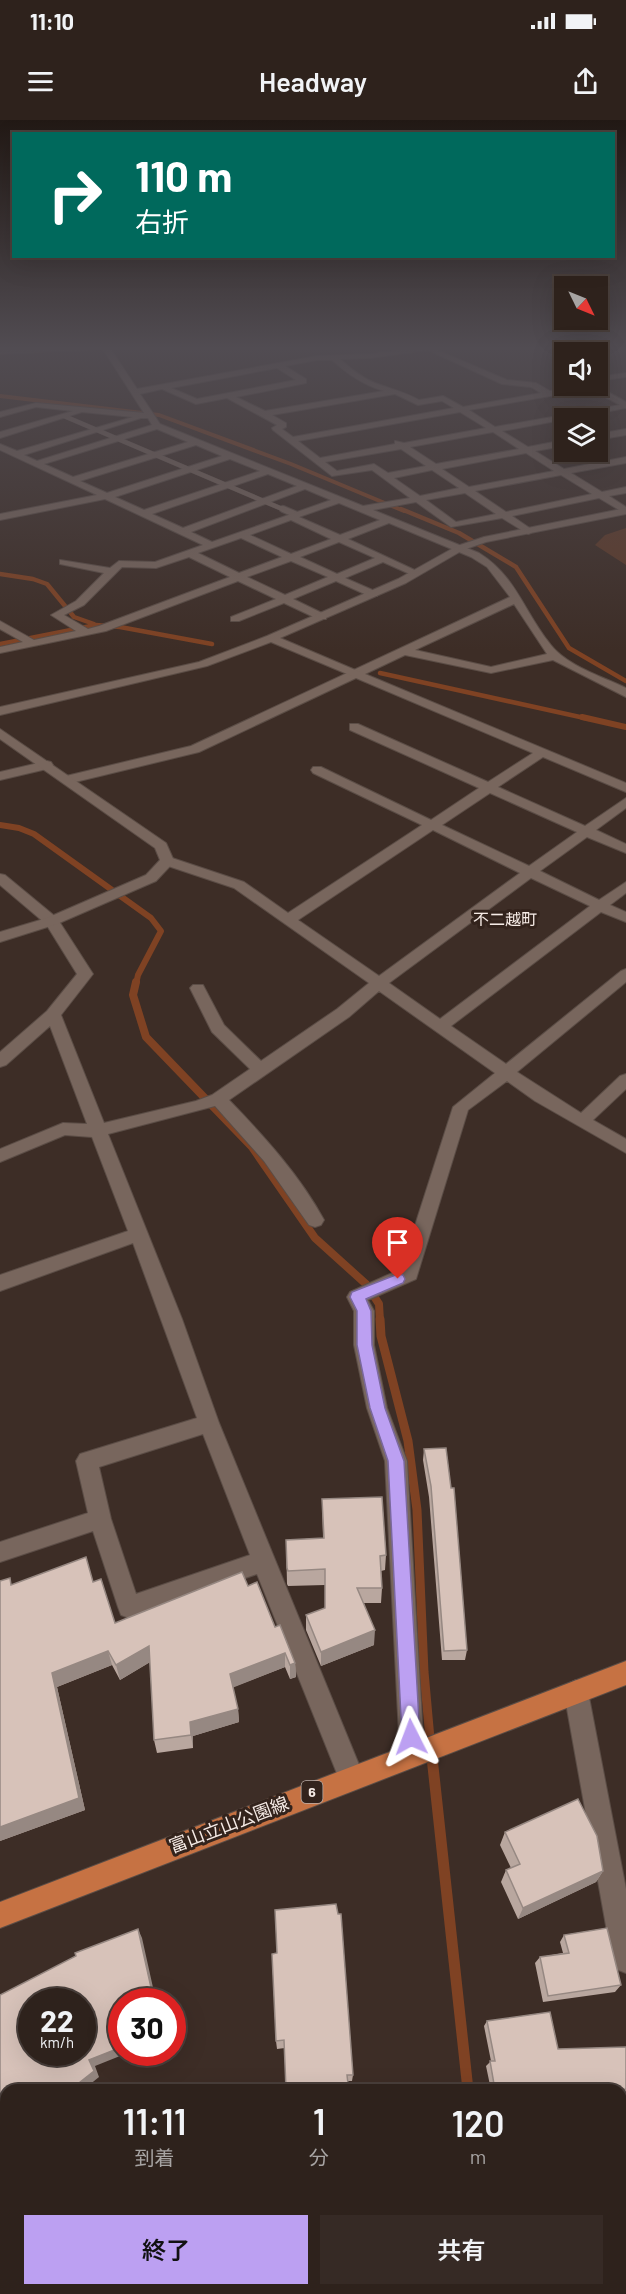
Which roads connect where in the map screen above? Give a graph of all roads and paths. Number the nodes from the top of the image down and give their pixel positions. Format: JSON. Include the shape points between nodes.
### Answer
{"nodes":[{"id":1,"x":1,"y":447,"type":"edge"},
{"id":2,"x":39,"y":447,"type":"edge"},
{"id":3,"x":90,"y":447,"type":"edge"},
{"id":4,"x":137,"y":447,"type":"edge"},
{"id":5,"x":179,"y":447,"type":"edge"},
{"id":6,"x":209,"y":447,"type":"edge"},
{"id":7,"x":300,"y":447,"type":"edge"},
{"id":8,"x":393,"y":447,"type":"edge"},
{"id":9,"x":404,"y":447,"type":"edge"},
{"id":10,"x":523,"y":447,"type":"edge"},
{"id":11,"x":540,"y":447,"type":"edge"},
{"id":12,"x":527,"y":450,"type":"junction"},
{"id":13,"x":17,"y":454,"type":"junction"},
{"id":14,"x":155,"y":455,"type":"junction"},
{"id":15,"x":230,"y":456,"type":"junction"},
{"id":16,"x":316,"y":460,"type":"junction"},
{"id":17,"x":626,"y":460,"type":"edge"},
{"id":18,"x":36,"y":464,"type":"junction"},
{"id":19,"x":433,"y":467,"type":"junction"},
{"id":20,"x":189,"y":469,"type":"junction"},
{"id":21,"x":269,"y":471,"type":"junction"},
{"id":22,"x":564,"y":472,"type":"junction"},
{"id":23,"x":388,"y":476,"type":"junction"},
{"id":24,"x":73,"y":480,"type":"junction"},
{"id":25,"x":227,"y":485,"type":"junction"},
{"id":26,"x":306,"y":486,"type":"junction"},
{"id":27,"x":466,"y":490,"type":"junction"},
{"id":28,"x":626,"y":490,"type":"edge"},
{"id":29,"x":601,"y":495,"type":"junction"},
{"id":30,"x":107,"y":496,"type":"junction"},
{"id":31,"x":339,"y":500,"type":"junction"},
{"id":32,"x":418,"y":500,"type":"junction"},
{"id":33,"x":264,"y":501,"type":"junction"},
{"id":34,"x":364,"y":509,"type":"junction"},
{"id":35,"x":626,"y":511,"type":"edge"},
{"id":36,"x":144,"y":513,"type":"junction"},
{"id":37,"x":503,"y":515,"type":"junction"},
{"id":38,"x":294,"y":516,"type":"junction"},
{"id":39,"x":0,"y":517,"type":"edge"},
{"id":40,"x":386,"y":520,"type":"junction"},
{"id":41,"x":183,"y":531,"type":"junction"},
{"id":42,"x":528,"y":531,"type":"junction"},
{"id":43,"x":242,"y":535,"type":"junction"},
{"id":44,"x":339,"y":539,"type":"junction"},
{"id":45,"x":214,"y":546,"type":"junction"},
{"id":46,"x":460,"y":548,"type":"junction"},
{"id":47,"x":191,"y":554,"type":"junction"},
{"id":48,"x":290,"y":557,"type":"junction"},
{"id":49,"x":384,"y":558,"type":"junction"},
{"id":50,"x":64,"y":562,"type":"dead end"},
{"id":51,"x":111,"y":571,"type":"junction"},
{"id":52,"x":416,"y":573,"type":"junction"},
{"id":53,"x":239,"y":577,"type":"junction"},
{"id":54,"x":336,"y":578,"type":"junction"},
{"id":55,"x":373,"y":594,"type":"junction"},
{"id":56,"x":285,"y":599,"type":"junction"},
{"id":57,"x":515,"y":599,"type":"junction"},
{"id":58,"x":322,"y":616,"type":"junction"},
{"id":59,"x":236,"y":619,"type":"dead end"},
{"id":60,"x":0,"y":624,"type":"edge"},
{"id":61,"x":86,"y":632,"type":"junction"},
{"id":62,"x":271,"y":638,"type":"junction"},
{"id":63,"x":32,"y":643,"type":"junction"},
{"id":64,"x":0,"y":650,"type":"edge"},
{"id":65,"x":403,"y":651,"type":"junction"},
{"id":66,"x":555,"y":656,"type":"junction"},
{"id":67,"x":356,"y":674,"type":"junction"},
{"id":68,"x":626,"y":693,"type":"edge"},
{"id":69,"x":0,"y":711,"type":"edge"},
{"id":70,"x":354,"y":727,"type":"dead end"},
{"id":71,"x":0,"y":733,"type":"edge"},
{"id":72,"x":543,"y":752,"type":"junction"},
{"id":73,"x":47,"y":765,"type":"junction"},
{"id":74,"x":317,"y":770,"type":"dead end"},
{"id":75,"x":0,"y":776,"type":"edge"},
{"id":76,"x":67,"y":780,"type":"junction"},
{"id":77,"x":489,"y":788,"type":"junction"},
{"id":78,"x":626,"y":788,"type":"edge"},
{"id":79,"x":626,"y":802,"type":"edge"},
{"id":80,"x":432,"y":825,"type":"junction"},
{"id":81,"x":586,"y":831,"type":"junction"},
{"id":82,"x":626,"y":849,"type":"edge"},
{"id":83,"x":167,"y":861,"type":"junction"},
{"id":84,"x":530,"y":872,"type":"junction"},
{"id":85,"x":0,"y":878,"type":"edge"},
{"id":86,"x":626,"y":886,"type":"edge"},
{"id":87,"x":600,"y":906,"type":"junction"},
{"id":88,"x":626,"y":918,"type":"edge"},
{"id":89,"x":289,"y":919,"type":"junction"},
{"id":90,"x":52,"y":921,"type":"junction"},
{"id":91,"x":0,"y":937,"type":"edge"},
{"id":92,"x":626,"y":974,"type":"edge"},
{"id":93,"x":380,"y":982,"type":"junction"},
{"id":94,"x":198,"y":988,"type":"dead end"},
{"id":95,"x":53,"y":1015,"type":"junction"},
{"id":96,"x":440,"y":1027,"type":"junction"},
{"id":97,"x":0,"y":1061,"type":"edge"},
{"id":98,"x":260,"y":1070,"type":"junction"},
{"id":99,"x":506,"y":1073,"type":"junction"},
{"id":100,"x":626,"y":1080,"type":"edge"},
{"id":101,"x":218,"y":1099,"type":"junction"},
{"id":102,"x":582,"y":1121,"type":"junction"},
{"id":103,"x":97,"y":1131,"type":"junction"},
{"id":104,"x":626,"y":1147,"type":"edge"},
{"id":105,"x":0,"y":1156,"type":"edge"},
{"id":106,"x":315,"y":1220,"type":"dead end"},
{"id":107,"x":139,"y":1234,"type":"junction"},
{"id":108,"x":0,"y":1283,"type":"edge"},
{"id":109,"x":209,"y":1423,"type":"junction"},
{"id":110,"x":100,"y":1519,"type":"junction"},
{"id":111,"x":0,"y":1552,"type":"edge"},
{"id":112,"x":263,"y":1561,"type":"junction"},
{"id":113,"x":626,"y":1672,"type":"edge"},
{"id":114,"x":576,"y":1692,"type":"junction"},
{"id":115,"x":412,"y":1754,"type":"junction"},
{"id":116,"x":351,"y":1777,"type":"junction"},
{"id":117,"x":0,"y":1915,"type":"edge"},
{"id":118,"x":626,"y":1959,"type":"edge"}],
"edges":[{"from":1,"to":13,"type":"street"},
{"from":2,"to":13,"type":"street"},
{"from":3,"to":18,"type":"street"},
{"from":4,"to":14,"type":"lane"},
{"from":5,"to":14,"type":"street"},
{"from":6,"to":15,"type":"street"},
{"from":7,"to":16,"type":"street"},
{"from":8,"to":16,"type":"street"},
{"from":9,"to":19,"type":"street"},
{"from":10,"to":12,"type":"street"},
{"from":11,"to":12,"type":"street"},
{"from":12,"to":19,"type":"street"},
{"from":12,"to":22,"type":"street"},
{"from":13,"to":18,"type":"street"},
{"from":14,"to":20,"type":"lane"},
{"from":14,"to":24,"type":"street"},
{"from":15,"to":20,"type":"street"},
{"from":15,"to":21,"type":"street"},
{"from":16,"to":23,"type":"street","via":[[335,474],[374,466]]},
{"from":17,"to":22,"type":"street"},
{"from":18,"to":24,"type":"street"},
{"from":19,"to":23,"type":"street"},
{"from":19,"to":27,"type":"street"},
{"from":20,"to":25,"type":"lane"},
{"from":20,"to":30,"type":"street"},
{"from":21,"to":25,"type":"street"},
{"from":21,"to":26,"type":"street"},
{"from":22,"to":27,"type":"street"},
{"from":22,"to":29,"type":"street"},
{"from":23,"to":32,"type":"street"},
{"from":24,"to":30,"type":"street"},
{"from":25,"to":33,"type":"lane"},
{"from":25,"to":36,"type":"street"},
{"from":26,"to":31,"type":"street"},
{"from":26,"to":33,"type":"street"},
{"from":27,"to":32,"type":"street"},
{"from":27,"to":37,"type":"street"},
{"from":28,"to":29,"type":"street"},
{"from":29,"to":35,"type":"street"},
{"from":29,"to":37,"type":"street"},
{"from":30,"to":36,"type":"street"},
{"from":30,"to":39,"type":"street"},
{"from":31,"to":34,"type":"street"},
{"from":31,"to":38,"type":"street"},
{"from":32,"to":34,"type":"street"},
{"from":32,"to":37,"type":"street","via":[[454,525]]},
{"from":33,"to":38,"type":"lane"},
{"from":33,"to":41,"type":"street"},
{"from":34,"to":40,"type":"street"},
{"from":35,"to":42,"type":"street"},
{"from":36,"to":41,"type":"street"},
{"from":37,"to":42,"type":"street"},
{"from":38,"to":43,"type":"street"},
{"from":38,"to":44,"type":"street"},
{"from":40,"to":44,"type":"street"},
{"from":40,"to":46,"type":"street"},
{"from":41,"to":45,"type":"street"},
{"from":42,"to":46,"type":"street"},
{"from":43,"to":45,"type":"street"},
{"from":43,"to":48,"type":"street"},
{"from":44,"to":48,"type":"street"},
{"from":44,"to":49,"type":"street"},
{"from":45,"to":47,"type":"street"},
{"from":46,"to":52,"type":"street"},
{"from":46,"to":57,"type":"street","via":[[491,565]]},
{"from":47,"to":51,"type":"street","via":[[156,566],[119,564]]},
{"from":47,"to":53,"type":"street"},
{"from":48,"to":53,"type":"street"},
{"from":48,"to":54,"type":"street"},
{"from":49,"to":52,"type":"street"},
{"from":49,"to":54,"type":"street"},
{"from":50,"to":51,"type":"street"},
{"from":51,"to":61,"type":"street","via":[[80,603],[56,615]]},
{"from":52,"to":55,"type":"street"},
{"from":53,"to":56,"type":"street"},
{"from":53,"to":61,"type":"street"},
{"from":54,"to":55,"type":"street"},
{"from":54,"to":56,"type":"street"},
{"from":55,"to":58,"type":"street"},
{"from":56,"to":58,"type":"street"},
{"from":56,"to":59,"type":"street"},
{"from":57,"to":65,"type":"street"},
{"from":57,"to":66,"type":"street"},
{"from":58,"to":62,"type":"street"},
{"from":60,"to":63,"type":"street"},
{"from":61,"to":63,"type":"street"},
{"from":62,"to":67,"type":"street"},
{"from":62,"to":69,"type":"street","via":[[203,664]]},
{"from":63,"to":64,"type":"street"},
{"from":65,"to":66,"type":"street","via":[[491,670]]},
{"from":65,"to":67,"type":"street"},
{"from":66,"to":68,"type":"street"},
{"from":67,"to":72,"type":"street"},
{"from":67,"to":76,"type":"street","via":[[195,749]]},
{"from":70,"to":77,"type":"street"},
{"from":71,"to":73,"type":"street"},
{"from":72,"to":77,"type":"street"},
{"from":72,"to":78,"type":"street"},
{"from":73,"to":75,"type":"street"},
{"from":73,"to":76,"type":"street"},
{"from":74,"to":80,"type":"street"},
{"from":76,"to":83,"type":"street","via":[[161,846]]},
{"from":77,"to":80,"type":"street"},
{"from":77,"to":81,"type":"street"},
{"from":79,"to":81,"type":"street"},
{"from":80,"to":84,"type":"street"},
{"from":80,"to":89,"type":"street"},
{"from":81,"to":82,"type":"street"},
{"from":81,"to":84,"type":"street"},
{"from":83,"to":89,"type":"street","via":[[239,885]]},
{"from":83,"to":90,"type":"street","via":[[151,878]]},
{"from":84,"to":87,"type":"street"},
{"from":84,"to":93,"type":"street"},
{"from":85,"to":90,"type":"street"},
{"from":86,"to":87,"type":"street"},
{"from":87,"to":88,"type":"street"},
{"from":87,"to":96,"type":"street"},
{"from":89,"to":93,"type":"street"},
{"from":90,"to":91,"type":"street"},
{"from":90,"to":95,"type":"street","via":[[85,974]]},
{"from":92,"to":99,"type":"street"},
{"from":93,"to":96,"type":"street"},
{"from":93,"to":98,"type":"street","via":[[343,1013]]},
{"from":94,"to":98,"type":"street","via":[[218,1028]]},
{"from":95,"to":97,"type":"street"},
{"from":95,"to":103,"type":"street"},
{"from":96,"to":99,"type":"street"},
{"from":98,"to":101,"type":"street"},
{"from":99,"to":102,"type":"street"},
{"from":99,"to":115,"type":"street","via":[[461,1107],[409,1274],[357,1297],[364,1311],[364,1345],[377,1408],[396,1461]]},
{"from":100,"to":102,"type":"street"},
{"from":101,"to":103,"type":"street"},
{"from":101,"to":106,"type":"street","via":[[257,1139]]},
{"from":102,"to":104,"type":"street"},
{"from":103,"to":105,"type":"street","via":[[63,1129]]},
{"from":103,"to":107,"type":"street"},
{"from":107,"to":108,"type":"street"},
{"from":107,"to":109,"type":"street"},
{"from":109,"to":110,"type":"street","via":[[87,1461]]},
{"from":109,"to":112,"type":"street"},
{"from":110,"to":111,"type":"street"},
{"from":110,"to":112,"type":"street","via":[[129,1607]]},
{"from":112,"to":116,"type":"street"},
{"from":113,"to":114,"type":"main road","name":"富山立山公園線","number":"6"},
{"from":114,"to":115,"type":"main road","name":"富山立山公園線","number":"6"},
{"from":114,"to":118,"type":"street"},
{"from":115,"to":116,"type":"main road","name":"富山立山公園線","number":"6"},
{"from":116,"to":117,"type":"main road","name":"富山立山公園線","number":"6"}]}
